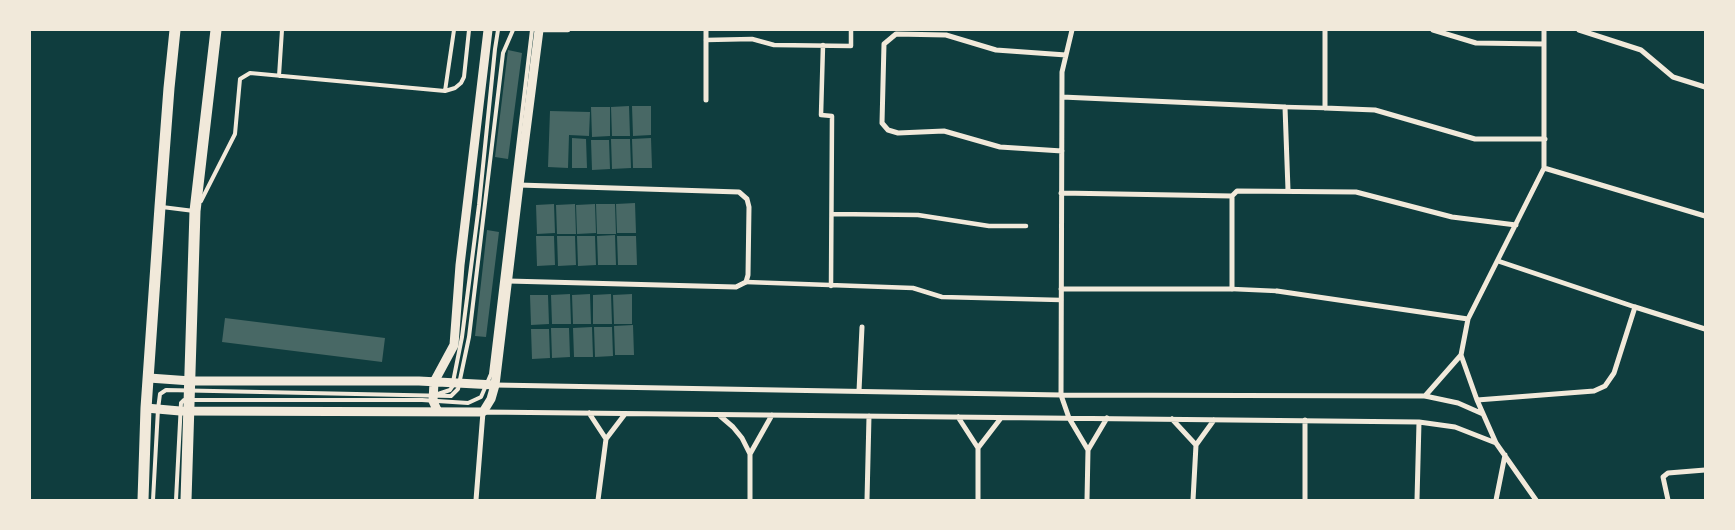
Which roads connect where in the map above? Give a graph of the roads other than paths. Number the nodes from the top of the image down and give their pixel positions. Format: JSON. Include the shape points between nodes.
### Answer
{"nodes":[{"id":1,"x":176,"y":30,"type":"edge"},
{"id":2,"x":216,"y":30,"type":"edge"},
{"id":3,"x":282,"y":30,"type":"edge"},
{"id":4,"x":454,"y":30,"type":"edge"},
{"id":5,"x":469,"y":30,"type":"edge"},
{"id":6,"x":488,"y":30,"type":"edge"},
{"id":7,"x":498,"y":30,"type":"edge"},
{"id":8,"x":512,"y":30,"type":"edge"},
{"id":9,"x":532,"y":30,"type":"edge"},
{"id":10,"x":539,"y":30,"type":"edge"},
{"id":11,"x":568,"y":30,"type":"edge"},
{"id":12,"x":706,"y":30,"type":"edge"},
{"id":13,"x":852,"y":30,"type":"edge"},
{"id":14,"x":1072,"y":30,"type":"edge"},
{"id":15,"x":1325,"y":30,"type":"edge"},
{"id":16,"x":1433,"y":30,"type":"edge"},
{"id":17,"x":1544,"y":30,"type":"edge"},
{"id":18,"x":1579,"y":30,"type":"edge"},
{"id":19,"x":1586,"y":31,"type":"edge"},
{"id":20,"x":706,"y":40,"type":"junction"},
{"id":21,"x":1544,"y":44,"type":"junction"},
{"id":22,"x":823,"y":45,"type":"junction"},
{"id":23,"x":1066,"y":55,"type":"junction"},
{"id":24,"x":279,"y":76,"type":"junction"},
{"id":25,"x":1705,"y":86,"type":"edge"},
{"id":26,"x":445,"y":91,"type":"junction"},
{"id":27,"x":1062,"y":97,"type":"junction"},
{"id":28,"x":706,"y":100,"type":"dead end"},
{"id":29,"x":1285,"y":107,"type":"junction"},
{"id":30,"x":1325,"y":108,"type":"junction"},
{"id":31,"x":1545,"y":139,"type":"junction"},
{"id":32,"x":1062,"y":151,"type":"junction"},
{"id":33,"x":1544,"y":168,"type":"junction"},
{"id":34,"x":519,"y":185,"type":"junction"},
{"id":35,"x":1288,"y":190,"type":"junction"},
{"id":36,"x":1062,"y":193,"type":"junction"},
{"id":37,"x":1232,"y":196,"type":"junction"},
{"id":38,"x":160,"y":207,"type":"junction"},
{"id":39,"x":195,"y":211,"type":"junction"},
{"id":40,"x":832,"y":214,"type":"junction"},
{"id":41,"x":1705,"y":216,"type":"edge"},
{"id":42,"x":1516,"y":225,"type":"junction"},
{"id":43,"x":1026,"y":226,"type":"dead end"},
{"id":44,"x":1498,"y":260,"type":"junction"},
{"id":45,"x":508,"y":281,"type":"junction"},
{"id":46,"x":746,"y":282,"type":"junction"},
{"id":47,"x":831,"y":286,"type":"junction"},
{"id":48,"x":1061,"y":289,"type":"junction"},
{"id":49,"x":1232,"y":289,"type":"junction"},
{"id":50,"x":1277,"y":291,"type":"joint"},
{"id":51,"x":1061,"y":300,"type":"junction"},
{"id":52,"x":1635,"y":308,"type":"junction"},
{"id":53,"x":1468,"y":319,"type":"junction"},
{"id":54,"x":862,"y":327,"type":"dead end"},
{"id":55,"x":1704,"y":328,"type":"edge"},
{"id":56,"x":1461,"y":355,"type":"junction"},
{"id":57,"x":149,"y":378,"type":"junction"},
{"id":58,"x":434,"y":382,"type":"junction"},
{"id":59,"x":456,"y":383,"type":"junction"},
{"id":60,"x":491,"y":385,"type":"junction"},
{"id":61,"x":859,"y":391,"type":"junction"},
{"id":62,"x":1061,"y":395,"type":"junction"},
{"id":63,"x":1425,"y":396,"type":"junction"},
{"id":64,"x":433,"y":398,"type":"junction"},
{"id":65,"x":188,"y":399,"type":"junction"},
{"id":66,"x":1477,"y":400,"type":"junction"},
{"id":67,"x":152,"y":409,"type":"junction"},
{"id":68,"x":438,"y":412,"type":"junction"},
{"id":69,"x":483,"y":412,"type":"junction"},
{"id":70,"x":589,"y":414,"type":"junction"},
{"id":71,"x":625,"y":414,"type":"junction"},
{"id":72,"x":1483,"y":414,"type":"junction"},
{"id":73,"x":718,"y":415,"type":"junction"},
{"id":74,"x":772,"y":415,"type":"junction"},
{"id":75,"x":869,"y":416,"type":"junction"},
{"id":76,"x":958,"y":417,"type":"junction"},
{"id":77,"x":1001,"y":418,"type":"junction"},
{"id":78,"x":1068,"y":418,"type":"junction"},
{"id":79,"x":1107,"y":418,"type":"junction"},
{"id":80,"x":1172,"y":419,"type":"junction"},
{"id":81,"x":1214,"y":420,"type":"junction"},
{"id":82,"x":1305,"y":420,"type":"junction"},
{"id":83,"x":1419,"y":422,"type":"junction"},
{"id":84,"x":606,"y":439,"type":"junction"},
{"id":85,"x":1496,"y":443,"type":"junction"},
{"id":86,"x":1196,"y":445,"type":"junction"},
{"id":87,"x":978,"y":448,"type":"junction"},
{"id":88,"x":1088,"y":450,"type":"junction"},
{"id":89,"x":750,"y":454,"type":"junction"},
{"id":90,"x":1505,"y":454,"type":"junction"},
{"id":91,"x":1705,"y":470,"type":"edge"},
{"id":92,"x":143,"y":500,"type":"edge"},
{"id":93,"x":153,"y":500,"type":"edge"},
{"id":94,"x":176,"y":500,"type":"edge"},
{"id":95,"x":186,"y":500,"type":"edge"},
{"id":96,"x":476,"y":500,"type":"edge"},
{"id":97,"x":598,"y":500,"type":"edge"},
{"id":98,"x":750,"y":500,"type":"edge"},
{"id":99,"x":866,"y":500,"type":"edge"},
{"id":100,"x":978,"y":500,"type":"edge"},
{"id":101,"x":1088,"y":500,"type":"edge"},
{"id":102,"x":1194,"y":500,"type":"edge"},
{"id":103,"x":1305,"y":500,"type":"edge"},
{"id":104,"x":1417,"y":500,"type":"edge"},
{"id":105,"x":1496,"y":500,"type":"edge"},
{"id":106,"x":1536,"y":500,"type":"edge"},
{"id":107,"x":1668,"y":500,"type":"edge"}],
"edges":[{"from":1,"to":38,"type":"main road"},
{"from":2,"to":39,"type":"main road"},
{"from":3,"to":24,"type":"lane"},
{"from":4,"to":26,"type":"lane"},
{"from":5,"to":26,"type":"lane","via":[[464,77],[455,88]]},
{"from":6,"to":58,"type":"street","via":[[460,265],[454,345]]},
{"from":7,"to":59,"type":"lane"},
{"from":8,"to":59,"type":"lane","via":[[503,53],[469,338]]},
{"from":9,"to":60,"type":"lane"},
{"from":10,"to":11,"type":"street"},
{"from":10,"to":34,"type":"street"},
{"from":12,"to":20,"type":"street"},
{"from":13,"to":22,"type":"street","via":[[851,46]]},
{"from":14,"to":23,"type":"street"},
{"from":15,"to":30,"type":"street"},
{"from":16,"to":21,"type":"street","via":[[1476,42]]},
{"from":17,"to":21,"type":"street"},
{"from":18,"to":19,"type":"street"},
{"from":19,"to":25,"type":"street","via":[[1641,50],[1673,77]]},
{"from":20,"to":22,"type":"street","via":[[752,38],[774,45]]},
{"from":20,"to":28,"type":"street"},
{"from":21,"to":31,"type":"street"},
{"from":22,"to":40,"type":"street","via":[[821,116],[832,116]]},
{"from":23,"to":27,"type":"street"},
{"from":23,"to":32,"type":"street","via":[[996,50],[946,35],[896,34],[884,44],[882,123],[888,130],[898,133],[944,130],[1000,147]]},
{"from":24,"to":26,"type":"lane"},
{"from":24,"to":39,"type":"lane","via":[[250,73],[240,79],[234,134]]},
{"from":27,"to":29,"type":"street"},
{"from":27,"to":32,"type":"street"},
{"from":29,"to":30,"type":"street"},
{"from":29,"to":35,"type":"street"},
{"from":30,"to":31,"type":"street","via":[[1376,110],[1475,139]]},
{"from":31,"to":33,"type":"street"},
{"from":32,"to":36,"type":"street"},
{"from":33,"to":41,"type":"street"},
{"from":33,"to":42,"type":"street"},
{"from":34,"to":45,"type":"street"},
{"from":34,"to":46,"type":"street","via":[[739,192],[747,199],[749,207]]},
{"from":35,"to":37,"type":"street","via":[[1237,191]]},
{"from":35,"to":42,"type":"street","via":[[1356,192],[1452,217]]},
{"from":36,"to":37,"type":"street"},
{"from":36,"to":48,"type":"street"},
{"from":37,"to":49,"type":"street"},
{"from":38,"to":39,"type":"lane"},
{"from":38,"to":57,"type":"main road"},
{"from":39,"to":65,"type":"main road"},
{"from":40,"to":43,"type":"street","via":[[918,215],[989,226]]},
{"from":40,"to":47,"type":"street"},
{"from":42,"to":44,"type":"street"},
{"from":44,"to":52,"type":"street"},
{"from":44,"to":53,"type":"street"},
{"from":45,"to":46,"type":"street","via":[[736,287]]},
{"from":45,"to":60,"type":"street"},
{"from":46,"to":47,"type":"street"},
{"from":47,"to":51,"type":"street","via":[[913,288],[942,297]]},
{"from":48,"to":49,"type":"street"},
{"from":48,"to":51,"type":"street"},
{"from":49,"to":50,"type":"street"},
{"from":50,"to":53,"type":"street"},
{"from":51,"to":62,"type":"street"},
{"from":52,"to":55,"type":"street"},
{"from":52,"to":66,"type":"street","via":[[1614,372],[1605,386],[1594,391]]},
{"from":53,"to":56,"type":"street"},
{"from":54,"to":61,"type":"street"},
{"from":56,"to":63,"type":"street"},
{"from":56,"to":66,"type":"street"},
{"from":57,"to":65,"type":"street"},
{"from":57,"to":67,"type":"main road"},
{"from":58,"to":59,"type":"street"},
{"from":58,"to":64,"type":"street"},
{"from":58,"to":65,"type":"street"},
{"from":59,"to":60,"type":"street"},
{"from":59,"to":64,"type":"lane","via":[[458,389],[451,396]]},
{"from":60,"to":61,"type":"street"},
{"from":60,"to":64,"type":"lane","via":[[481,397],[468,403]]},
{"from":60,"to":69,"type":"street","via":[[491,399]]},
{"from":61,"to":62,"type":"street"},
{"from":62,"to":63,"type":"street"},
{"from":62,"to":78,"type":"street"},
{"from":63,"to":72,"type":"street","via":[[1458,403]]},
{"from":64,"to":65,"type":"lane"},
{"from":64,"to":65,"type":"lane"},
{"from":64,"to":68,"type":"street"},
{"from":65,"to":67,"type":"street"},
{"from":65,"to":67,"type":"lane","via":[[166,390]]},
{"from":65,"to":68,"type":"street"},
{"from":65,"to":94,"type":"lane"},
{"from":65,"to":95,"type":"main road"},
{"from":66,"to":72,"type":"street"},
{"from":67,"to":92,"type":"main road"},
{"from":67,"to":93,"type":"lane"},
{"from":68,"to":69,"type":"street"},
{"from":69,"to":70,"type":"street"},
{"from":69,"to":96,"type":"street"},
{"from":70,"to":71,"type":"street"},
{"from":70,"to":84,"type":"street"},
{"from":71,"to":73,"type":"street"},
{"from":71,"to":84,"type":"street"},
{"from":72,"to":85,"type":"street"},
{"from":73,"to":74,"type":"street"},
{"from":73,"to":89,"type":"street","via":[[733,427]]},
{"from":74,"to":75,"type":"street"},
{"from":74,"to":89,"type":"street"},
{"from":75,"to":76,"type":"street"},
{"from":75,"to":99,"type":"street"},
{"from":76,"to":77,"type":"street"},
{"from":76,"to":87,"type":"street"},
{"from":77,"to":78,"type":"street"},
{"from":77,"to":87,"type":"street"},
{"from":78,"to":79,"type":"street"},
{"from":78,"to":88,"type":"street"},
{"from":79,"to":80,"type":"street"},
{"from":79,"to":88,"type":"street"},
{"from":80,"to":81,"type":"street"},
{"from":80,"to":86,"type":"street"},
{"from":81,"to":82,"type":"street"},
{"from":81,"to":86,"type":"street"},
{"from":82,"to":83,"type":"street"},
{"from":82,"to":103,"type":"street"},
{"from":83,"to":85,"type":"street","via":[[1455,426]]},
{"from":83,"to":104,"type":"street"},
{"from":84,"to":97,"type":"street"},
{"from":85,"to":90,"type":"street"},
{"from":86,"to":102,"type":"street"},
{"from":87,"to":100,"type":"street"},
{"from":88,"to":101,"type":"street"},
{"from":89,"to":98,"type":"street"},
{"from":90,"to":105,"type":"street"},
{"from":90,"to":106,"type":"street"},
{"from":91,"to":107,"type":"street","via":[[1668,473],[1663,477]]}]}
